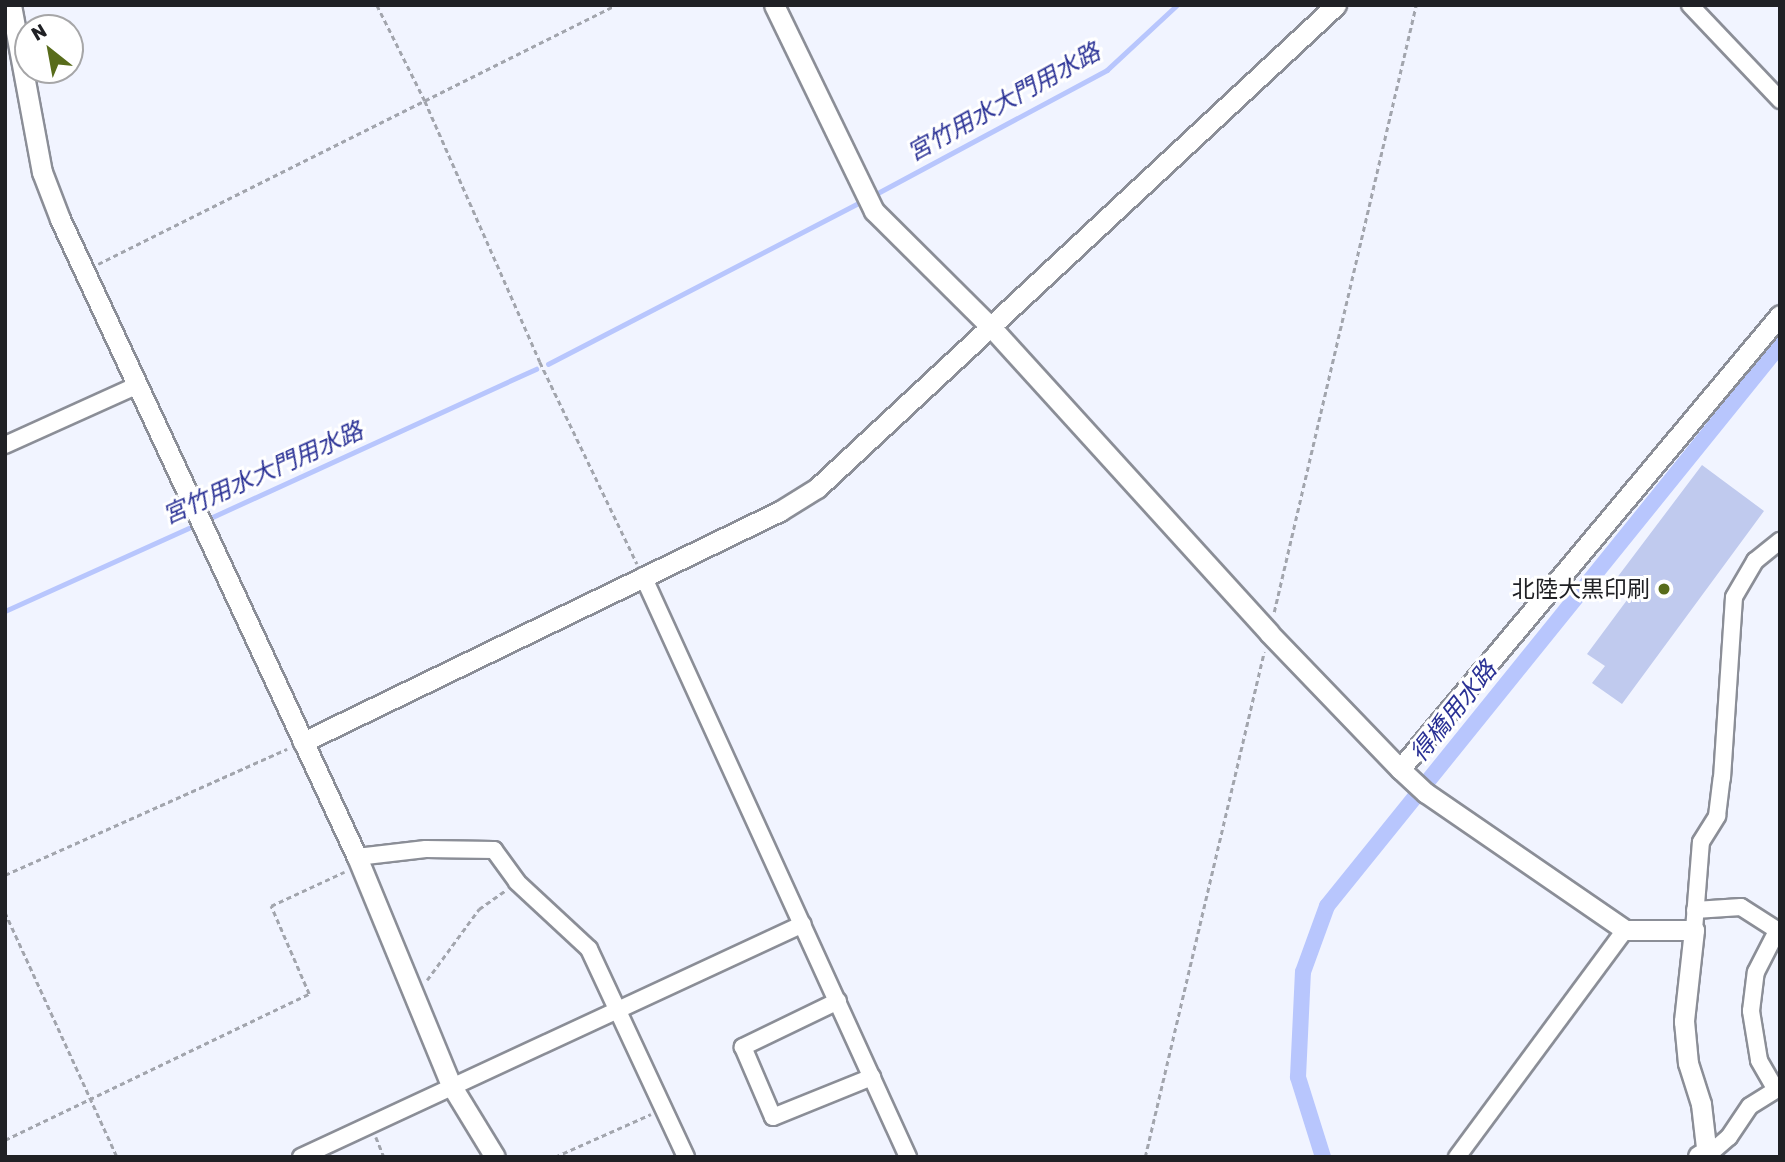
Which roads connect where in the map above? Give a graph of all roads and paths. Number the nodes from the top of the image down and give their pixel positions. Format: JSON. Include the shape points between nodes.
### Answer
{"nodes":[{"id":1,"x":11,"y":5,"type":"edge"},
{"id":2,"x":377,"y":5,"type":"edge"},
{"id":3,"x":616,"y":5,"type":"edge"},
{"id":4,"x":774,"y":5,"type":"edge"},
{"id":5,"x":1336,"y":5,"type":"edge"},
{"id":6,"x":1416,"y":5,"type":"edge"},
{"id":7,"x":1690,"y":5,"type":"edge"},
{"id":8,"x":1780,"y":100,"type":"edge"},
{"id":9,"x":425,"y":101,"type":"junction"},
{"id":10,"x":82,"y":271,"type":"junction"},
{"id":11,"x":1780,"y":315,"type":"edge"},
{"id":12,"x":991,"y":327,"type":"junction"},
{"id":13,"x":138,"y":385,"type":"junction"},
{"id":14,"x":5,"y":445,"type":"edge"},
{"id":15,"x":1780,"y":541,"type":"edge"},
{"id":16,"x":643,"y":576,"type":"junction"},
{"id":17,"x":1269,"y":633,"type":"junction"},
{"id":18,"x":303,"y":742,"type":"junction"},
{"id":19,"x":1413,"y":781,"type":"junction"},
{"id":20,"x":358,"y":861,"type":"junction"},
{"id":21,"x":5,"y":875,"type":"edge"},
{"id":22,"x":517,"y":882,"type":"junction"},
{"id":23,"x":1695,"y":910,"type":"junction"},
{"id":24,"x":5,"y":912,"type":"edge"},
{"id":25,"x":803,"y":923,"type":"junction"},
{"id":26,"x":1625,"y":930,"type":"junction"},
{"id":27,"x":1694,"y":930,"type":"junction"},
{"id":28,"x":1779,"y":931,"type":"edge"},
{"id":29,"x":415,"y":996,"type":"junction"},
{"id":30,"x":838,"y":1001,"type":"junction"},
{"id":31,"x":619,"y":1011,"type":"junction"},
{"id":32,"x":872,"y":1077,"type":"junction"},
{"id":33,"x":451,"y":1085,"type":"junction"},
{"id":34,"x":1778,"y":1089,"type":"edge"},
{"id":35,"x":92,"y":1101,"type":"junction"},
{"id":36,"x":664,"y":1108,"type":"junction"},
{"id":37,"x":371,"y":1124,"type":"junction"},
{"id":38,"x":5,"y":1140,"type":"edge"},
{"id":39,"x":1707,"y":1156,"type":"edge"},
{"id":40,"x":117,"y":1157,"type":"edge"},
{"id":41,"x":301,"y":1157,"type":"edge"},
{"id":42,"x":384,"y":1157,"type":"edge"},
{"id":43,"x":495,"y":1157,"type":"edge"},
{"id":44,"x":555,"y":1157,"type":"edge"},
{"id":45,"x":686,"y":1157,"type":"edge"},
{"id":46,"x":908,"y":1157,"type":"edge"},
{"id":47,"x":1145,"y":1157,"type":"edge"},
{"id":48,"x":1457,"y":1157,"type":"edge"},
{"id":49,"x":1700,"y":1157,"type":"edge"}],
"edges":[{"from":1,"to":10,"type":"street","via":[[42,172]]},
{"from":2,"to":9,"type":"path"},
{"from":3,"to":9,"type":"path"},
{"from":4,"to":12,"type":"street","via":[[874,211]]},
{"from":5,"to":12,"type":"street"},
{"from":6,"to":17,"type":"path"},
{"from":7,"to":8,"type":"street"},
{"from":9,"to":10,"type":"path"},
{"from":9,"to":16,"type":"path","via":[[540,362]]},
{"from":10,"to":13,"type":"street"},
{"from":11,"to":19,"type":"street"},
{"from":12,"to":16,"type":"street","via":[[817,488],[780,511]]},
{"from":12,"to":17,"type":"street"},
{"from":13,"to":14,"type":"street"},
{"from":13,"to":18,"type":"street"},
{"from":15,"to":23,"type":"street","via":[[1755,561],[1734,597],[1722,778],[1717,816],[1701,842]]},
{"from":16,"to":18,"type":"street"},
{"from":16,"to":25,"type":"street"},
{"from":17,"to":19,"type":"street"},
{"from":17,"to":47,"type":"path"},
{"from":18,"to":20,"type":"street"},
{"from":18,"to":21,"type":"path"},
{"from":19,"to":26,"type":"street"},
{"from":20,"to":22,"type":"street","via":[[426,849],[494,850]]},
{"from":20,"to":29,"type":"street"},
{"from":20,"to":35,"type":"path","via":[[271,906],[309,994]]},
{"from":22,"to":29,"type":"path","via":[[479,909]]},
{"from":22,"to":31,"type":"street","via":[[589,949]]},
{"from":23,"to":27,"type":"street"},
{"from":23,"to":28,"type":"street","via":[[1741,907]]},
{"from":24,"to":35,"type":"path"},
{"from":25,"to":30,"type":"street"},
{"from":25,"to":31,"type":"street"},
{"from":26,"to":27,"type":"street"},
{"from":26,"to":48,"type":"street"},
{"from":27,"to":39,"type":"street","via":[[1684,1021]]},
{"from":28,"to":34,"type":"street","via":[[1756,972],[1751,1012],[1759,1060]]},
{"from":29,"to":33,"type":"street"},
{"from":30,"to":32,"type":"street"},
{"from":30,"to":32,"type":"street","via":[[743,1047],[773,1117]]},
{"from":31,"to":33,"type":"street"},
{"from":31,"to":36,"type":"street"},
{"from":32,"to":46,"type":"street"},
{"from":33,"to":37,"type":"street"},
{"from":33,"to":43,"type":"street"},
{"from":34,"to":39,"type":"street","via":[[1750,1106],[1729,1137]]},
{"from":35,"to":38,"type":"path"},
{"from":35,"to":40,"type":"path"},
{"from":36,"to":44,"type":"path"},
{"from":36,"to":45,"type":"street"},
{"from":37,"to":41,"type":"street"},
{"from":37,"to":42,"type":"path"},
{"from":39,"to":49,"type":"main road"}]}
